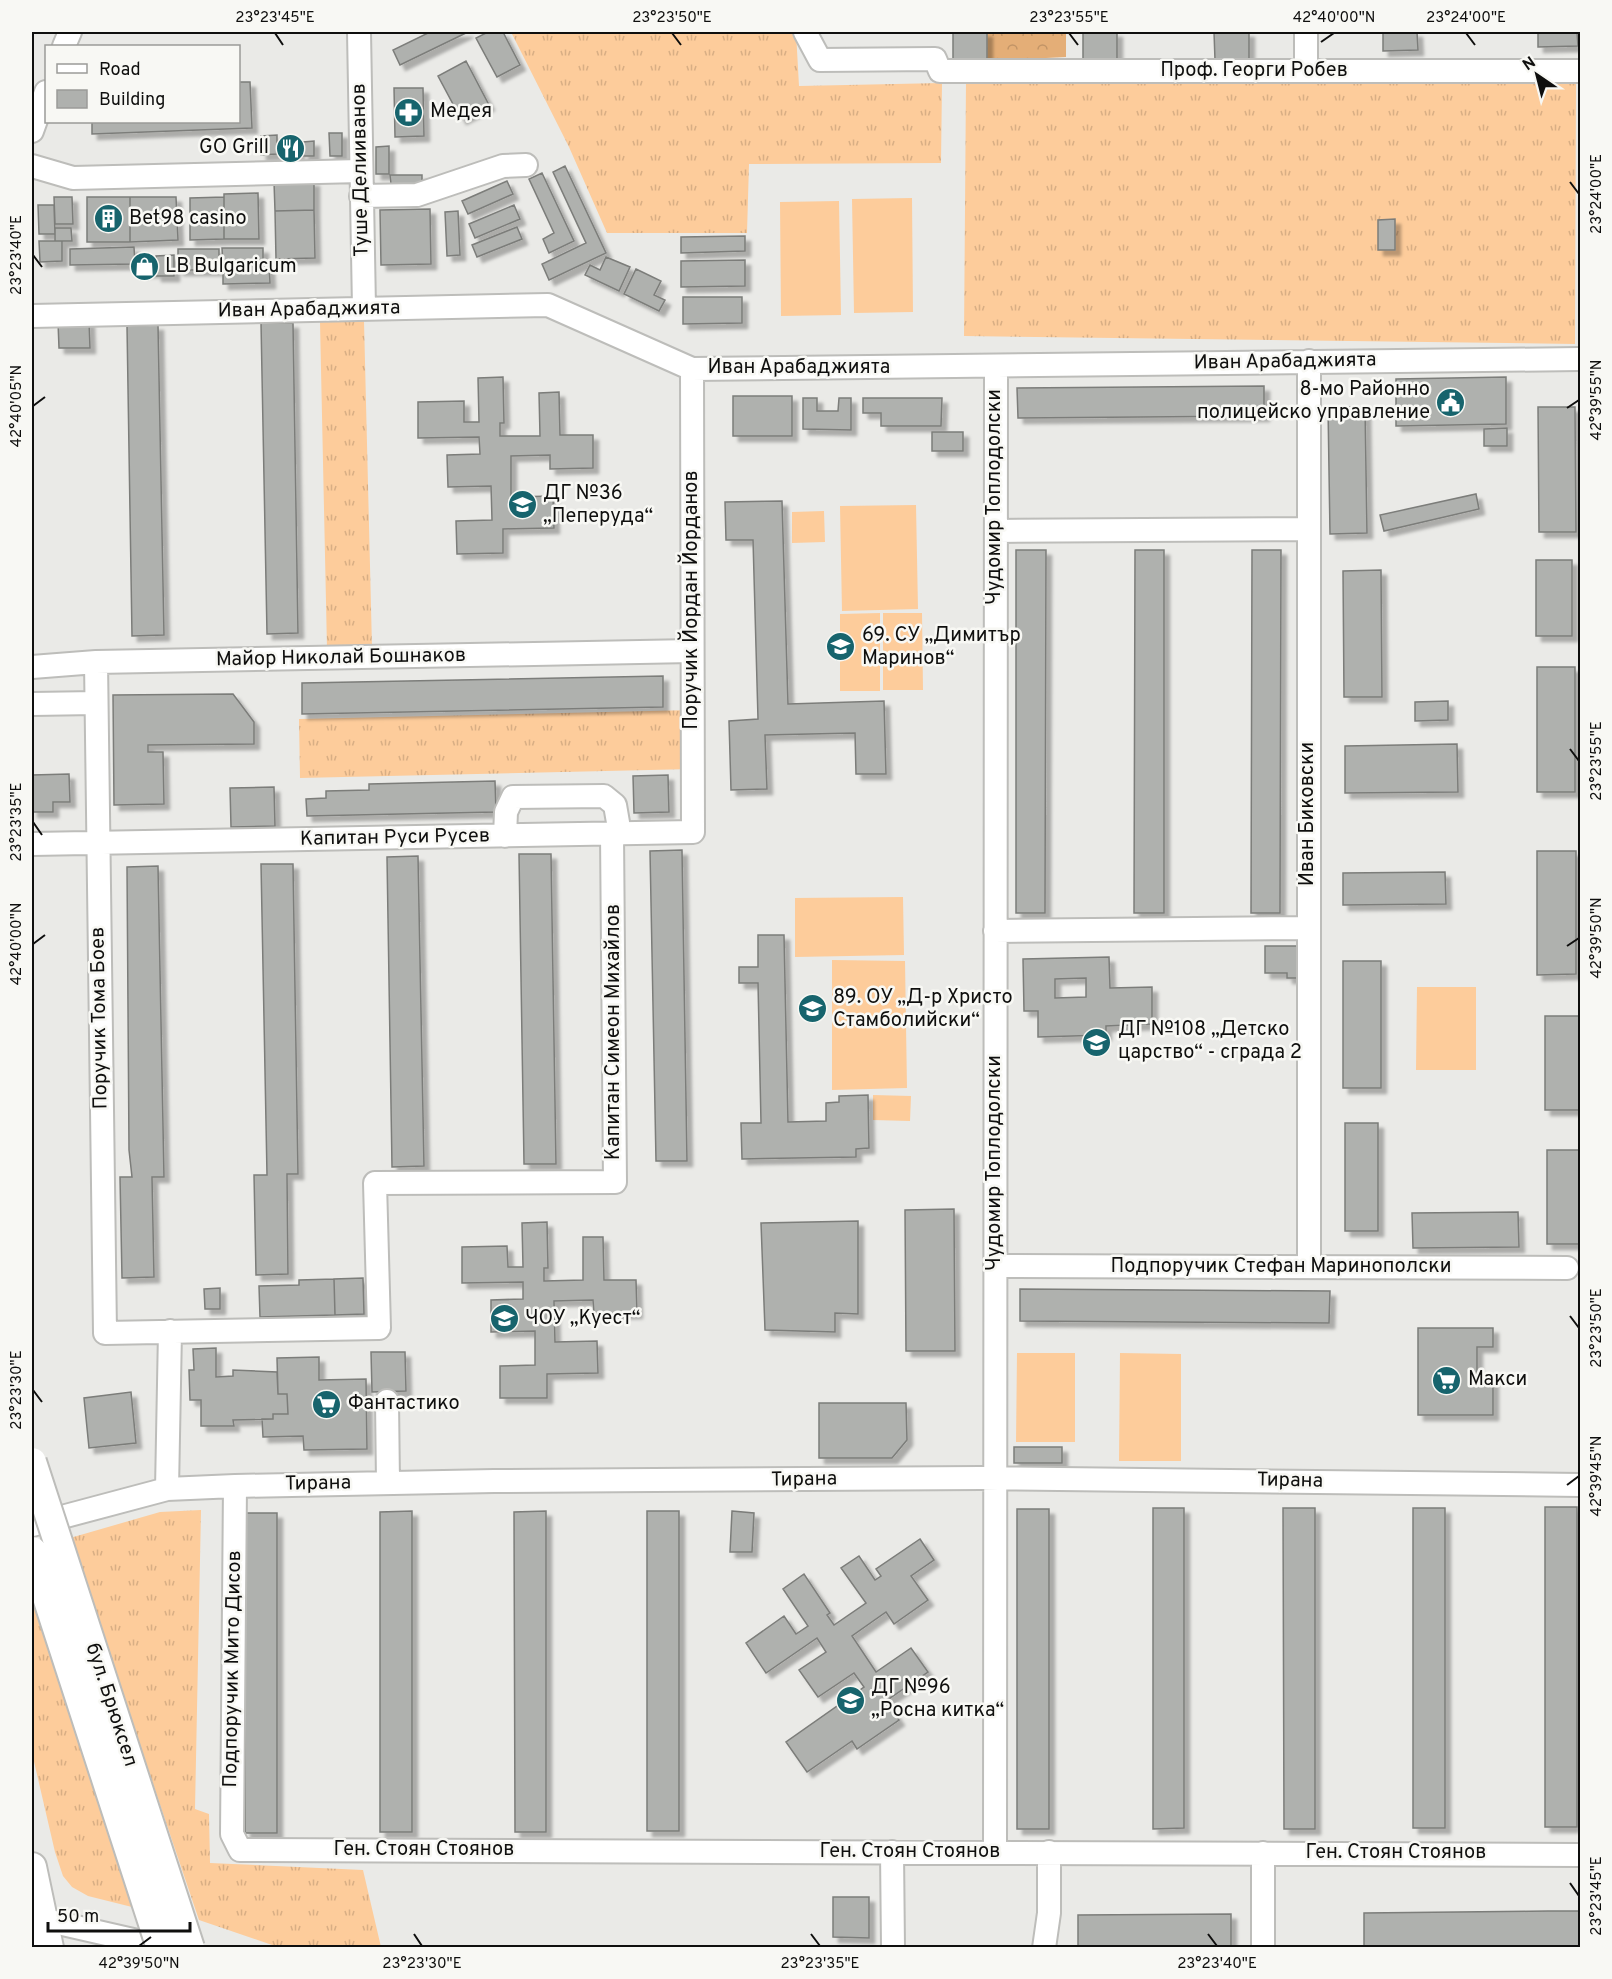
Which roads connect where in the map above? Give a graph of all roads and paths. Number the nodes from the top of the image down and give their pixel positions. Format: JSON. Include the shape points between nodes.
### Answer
{"nodes":[{"id":1,"x":359,"y":32,"type":"edge"},
{"id":2,"x":805,"y":32,"type":"edge"},
{"id":3,"x":1306,"y":32,"type":"edge"},
{"id":4,"x":1306,"y":71,"type":"junction"},
{"id":5,"x":1581,"y":71,"type":"edge"},
{"id":6,"x":45,"y":95,"type":"edge"},
{"id":7,"x":32,"y":131,"type":"edge"},
{"id":8,"x":526,"y":165,"type":"dead end"},
{"id":9,"x":32,"y":166,"type":"edge"},
{"id":10,"x":361,"y":171,"type":"junction"},
{"id":11,"x":361,"y":196,"type":"junction"},
{"id":12,"x":364,"y":308,"type":"junction"},
{"id":13,"x":32,"y":316,"type":"edge"},
{"id":14,"x":1581,"y":359,"type":"edge"},
{"id":15,"x":1308,"y":361,"type":"junction"},
{"id":16,"x":996,"y":367,"type":"junction"},
{"id":17,"x":692,"y":369,"type":"junction"},
{"id":18,"x":1308,"y":530,"type":"junction"},
{"id":19,"x":996,"y":531,"type":"junction"},
{"id":20,"x":692,"y":651,"type":"junction"},
{"id":21,"x":96,"y":662,"type":"junction"},
{"id":22,"x":32,"y":667,"type":"edge"},
{"id":23,"x":96,"y":703,"type":"junction"},
{"id":24,"x":32,"y":704,"type":"edge"},
{"id":25,"x":693,"y":832,"type":"joint"},
{"id":26,"x":616,"y":834,"type":"junction"},
{"id":27,"x":505,"y":836,"type":"junction"},
{"id":28,"x":32,"y":844,"type":"edge"},
{"id":29,"x":97,"y":844,"type":"junction"},
{"id":30,"x":1309,"y":928,"type":"junction"},
{"id":31,"x":995,"y":932,"type":"junction"},
{"id":32,"x":995,"y":1266,"type":"junction"},
{"id":33,"x":1309,"y":1267,"type":"junction"},
{"id":34,"x":1567,"y":1268,"type":"dead end"},
{"id":35,"x":170,"y":1332,"type":"junction"},
{"id":36,"x":105,"y":1333,"type":"joint"},
{"id":37,"x":387,"y":1401,"type":"dead end"},
{"id":38,"x":32,"y":1462,"type":"edge"},
{"id":39,"x":995,"y":1478,"type":"junction"},
{"id":40,"x":388,"y":1483,"type":"junction"},
{"id":41,"x":1581,"y":1485,"type":"edge"},
{"id":42,"x":235,"y":1486,"type":"junction"},
{"id":43,"x":167,"y":1489,"type":"junction"},
{"id":44,"x":32,"y":1525,"type":"edge"},
{"id":45,"x":32,"y":1551,"type":"edge"},
{"id":46,"x":240,"y":1850,"type":"joint"},
{"id":47,"x":892,"y":1852,"type":"junction"},
{"id":48,"x":994,"y":1852,"type":"junction"},
{"id":49,"x":1049,"y":1852,"type":"junction"},
{"id":50,"x":1263,"y":1853,"type":"junction"},
{"id":51,"x":1581,"y":1855,"type":"edge"},
{"id":52,"x":32,"y":1867,"type":"edge"},
{"id":53,"x":37,"y":1918,"type":"edge"},
{"id":54,"x":49,"y":1947,"type":"edge"},
{"id":55,"x":161,"y":1947,"type":"edge"},
{"id":56,"x":168,"y":1947,"type":"edge"},
{"id":57,"x":190,"y":1947,"type":"edge"},
{"id":58,"x":893,"y":1947,"type":"edge"},
{"id":59,"x":1044,"y":1947,"type":"edge"},
{"id":60,"x":1263,"y":1947,"type":"edge"}],
"edges":[{"from":1,"to":10,"type":"street","name":"Туше Делииванов"},
{"from":2,"to":4,"type":"street","name":"Проф. Георги Робев","via":[[820,60],[935,59],[940,70]]},
{"from":3,"to":4,"type":"street"},
{"from":4,"to":5,"type":"street","name":"Проф. Георги Робев"},
{"from":6,"to":7,"type":"street"},
{"from":8,"to":11,"type":"street","via":[[503,166],[417,195]]},
{"from":9,"to":10,"type":"street","via":[[73,178]]},
{"from":10,"to":11,"type":"street","name":"Туше Делииванов"},
{"from":11,"to":12,"type":"street","name":"Туше Делииванов"},
{"from":12,"to":13,"type":"street","name":"Иван Арабаджията"},
{"from":12,"to":17,"type":"street","name":"Иван Арабаджията","via":[[548,305]]},
{"from":14,"to":15,"type":"street","name":"Иван Арабаджията"},
{"from":15,"to":16,"type":"street","name":"Иван Арабаджията"},
{"from":15,"to":18,"type":"street","name":"Иван Биковски"},
{"from":16,"to":17,"type":"street","name":"Иван Арабаджията"},
{"from":16,"to":19,"type":"street","name":"Чудомир Топлодолски"},
{"from":17,"to":20,"type":"street","name":"Поручик Йордан Йорданов"},
{"from":18,"to":19,"type":"street"},
{"from":18,"to":30,"type":"street","name":"Иван Биковски"},
{"from":19,"to":31,"type":"street","name":"Чудомир Топлодолски"},
{"from":20,"to":21,"type":"street","name":"Майор Николай Бошнаков"},
{"from":20,"to":25,"type":"street","name":"Поручик Йордан Йорданов"},
{"from":21,"to":22,"type":"street","name":"Майор Николай Бошнаков"},
{"from":21,"to":23,"type":"street"},
{"from":23,"to":24,"type":"street"},
{"from":23,"to":29,"type":"street","name":"Поручик Тома Боев"},
{"from":25,"to":26,"type":"street","name":"Капитан Руси Русев"},
{"from":26,"to":27,"type":"street","name":"Капитан Руси Русев"},
{"from":26,"to":27,"type":"street","via":[[615,805],[604,796],[580,795],[513,797],[506,812]]},
{"from":26,"to":35,"type":"street","name":"Капитан Симеон Михайлов","via":[[615,1182],[375,1183],[379,1328]]},
{"from":27,"to":29,"type":"street","name":"Капитан Руси Русев"},
{"from":28,"to":29,"type":"street","name":"Капитан Руси Русев"},
{"from":29,"to":36,"type":"street","name":"Поручик Тома Боев"},
{"from":30,"to":31,"type":"street"},
{"from":30,"to":33,"type":"street","name":"Иван Биковски"},
{"from":31,"to":32,"type":"street","name":"Чудомир Топлодолски"},
{"from":32,"to":33,"type":"street","name":"Подпоручик Стефан Маринополски"},
{"from":32,"to":39,"type":"street","name":"Чудомир Топлодолски"},
{"from":33,"to":34,"type":"street","name":"Подпоручик Стефан Маринополски"},
{"from":35,"to":36,"type":"street","name":"Капитан Симеон Михайлов"},
{"from":35,"to":43,"type":"street"},
{"from":37,"to":40,"type":"street"},
{"from":38,"to":57,"type":"main road","name":"бул. Брюксел","bridge":true},
{"from":39,"to":40,"type":"street","name":"Тирана"},
{"from":39,"to":41,"type":"street","name":"Тирана"},
{"from":39,"to":48,"type":"street","name":"Чудомир Топлодолски"},
{"from":40,"to":42,"type":"street","name":"Тирана"},
{"from":42,"to":43,"type":"street","name":"Тирана"},
{"from":42,"to":46,"type":"street","name":"Подпоручик Мито Дисов","via":[[232,1833]]},
{"from":43,"to":44,"type":"street","name":"Тирана"},
{"from":45,"to":55,"type":"main road","name":"бул. Брюксел","bridge":true},
{"from":46,"to":47,"type":"street","name":"Ген. Стоян Стоянов"},
{"from":47,"to":48,"type":"street","name":"Ген. Стоян Стоянов"},
{"from":47,"to":58,"type":"street"},
{"from":48,"to":49,"type":"street","name":"Ген. Стоян Стоянов"},
{"from":49,"to":50,"type":"street","name":"Ген. Стоян Стоянов"},
{"from":49,"to":59,"type":"street","via":[[1049,1912]]},
{"from":50,"to":51,"type":"street","name":"Ген. Стоян Стоянов"},
{"from":50,"to":60,"type":"street"},
{"from":52,"to":53,"type":"main road"},
{"from":53,"to":54,"type":"main road"},
{"from":53,"to":56,"type":"street"}]}
